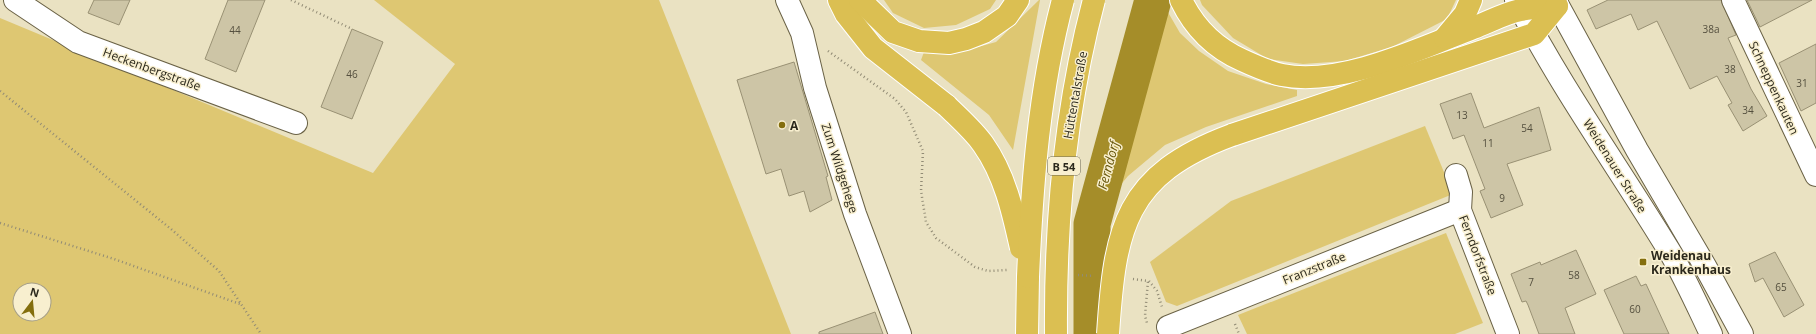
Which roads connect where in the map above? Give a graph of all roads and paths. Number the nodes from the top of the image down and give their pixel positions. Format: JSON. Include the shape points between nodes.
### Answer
{"nodes":[{"id":1,"x":15,"y":0,"type":"edge"},
{"id":2,"x":291,"y":0,"type":"edge"},
{"id":3,"x":788,"y":0,"type":"edge"},
{"id":4,"x":839,"y":0,"type":"edge"},
{"id":5,"x":860,"y":0,"type":"edge"},
{"id":6,"x":1018,"y":0,"type":"edge"},
{"id":7,"x":1064,"y":0,"type":"edge"},
{"id":8,"x":1094,"y":0,"type":"edge"},
{"id":9,"x":1181,"y":0,"type":"edge"},
{"id":10,"x":1471,"y":0,"type":"edge"},
{"id":11,"x":1732,"y":0,"type":"edge"},
{"id":12,"x":1556,"y":3,"type":"edge"},
{"id":13,"x":1519,"y":5,"type":"edge"},
{"id":14,"x":352,"y":28,"type":"dead end"},
{"id":15,"x":802,"y":33,"type":"junction"},
{"id":16,"x":1534,"y":34,"type":"junction"},
{"id":17,"x":1444,"y":39,"type":"junction"},
{"id":18,"x":0,"y":91,"type":"edge"},
{"id":19,"x":296,"y":123,"type":"dead end"},
{"id":20,"x":1456,"y":175,"type":"dead end"},
{"id":21,"x":1816,"y":175,"type":"edge"},
{"id":22,"x":1460,"y":210,"type":"junction"},
{"id":23,"x":0,"y":223,"type":"edge"},
{"id":24,"x":1018,"y":273,"type":"junction"},
{"id":25,"x":1139,"y":280,"type":"dead end"},
{"id":26,"x":1148,"y":281,"type":"junction"},
{"id":27,"x":240,"y":304,"type":"junction"},
{"id":28,"x":1158,"y":327,"type":"junction"},
{"id":29,"x":261,"y":334,"type":"edge"},
{"id":30,"x":900,"y":334,"type":"edge"},
{"id":31,"x":1027,"y":334,"type":"edge"},
{"id":32,"x":1056,"y":334,"type":"edge"},
{"id":33,"x":1108,"y":334,"type":"edge"},
{"id":34,"x":1508,"y":334,"type":"edge"},
{"id":35,"x":1711,"y":334,"type":"edge"},
{"id":36,"x":1742,"y":334,"type":"edge"}],
"edges":[{"from":1,"to":19,"type":"street","name":"Heckenbergstraße","via":[[78,42]]},
{"from":2,"to":14,"type":"path"},
{"from":3,"to":15,"type":"street","name":"Zum Wildgehege"},
{"from":4,"to":24,"type":"highway","bridge":true,"via":[[846,14],[873,48],[947,106],[983,144],[1000,174],[1012,206]]},
{"from":5,"to":6,"type":"highway","via":[[893,32],[919,41],[948,43],[984,32],[1007,16]]},
{"from":7,"to":24,"type":"highway","number":"B 54","bridge":true,"via":[[1047,77],[1036,150],[1031,211]]},
{"from":8,"to":32,"type":"highway","name":"Hüttentalstraße","number":"B 54","bridge":true,"via":[[1075,83],[1065,153],[1056,279]]},
{"from":9,"to":17,"type":"highway","via":[[1199,30],[1220,47],[1258,68],[1282,75],[1310,78],[1336,75],[1366,68]]},
{"from":10,"to":17,"type":"highway","via":[[1465,14]]},
{"from":11,"to":21,"type":"street","name":"Schneppenkauten"},
{"from":12,"to":13,"type":"highway"},
{"from":12,"to":16,"type":"highway"},
{"from":12,"to":36,"type":"street"},
{"from":13,"to":16,"type":"street","name":"Weidenauer Straße"},
{"from":13,"to":17,"type":"highway"},
{"from":15,"to":24,"type":"path","via":[[895,99],[906,112],[923,151],[921,191],[926,222],[936,238],[975,268]]},
{"from":15,"to":30,"type":"street","name":"Zum Wildgehege","via":[[815,88],[855,214]]},
{"from":16,"to":33,"type":"highway","bridge":true,"via":[[1232,135],[1184,156],[1161,172],[1146,187],[1132,208],[1124,228],[1111,287]]},
{"from":16,"to":35,"type":"street","name":"Weidenauer Straße","via":[[1670,253]]},
{"from":18,"to":27,"type":"path","via":[[219,271]]},
{"from":20,"to":22,"type":"street","name":"Ferndorfstraße","via":[[1461,192]]},
{"from":22,"to":28,"type":"street","name":"Franzstraße"},
{"from":22,"to":34,"type":"street","name":"Ferndorfstraße"},
{"from":23,"to":27,"type":"path","via":[[114,259]]},
{"from":24,"to":31,"type":"highway","number":"B 54"},
{"from":25,"to":26,"type":"path"},
{"from":26,"to":28,"type":"path","via":[[1157,291]]},
{"from":26,"to":28,"type":"path","via":[[1145,316]]},
{"from":27,"to":29,"type":"path"}]}
